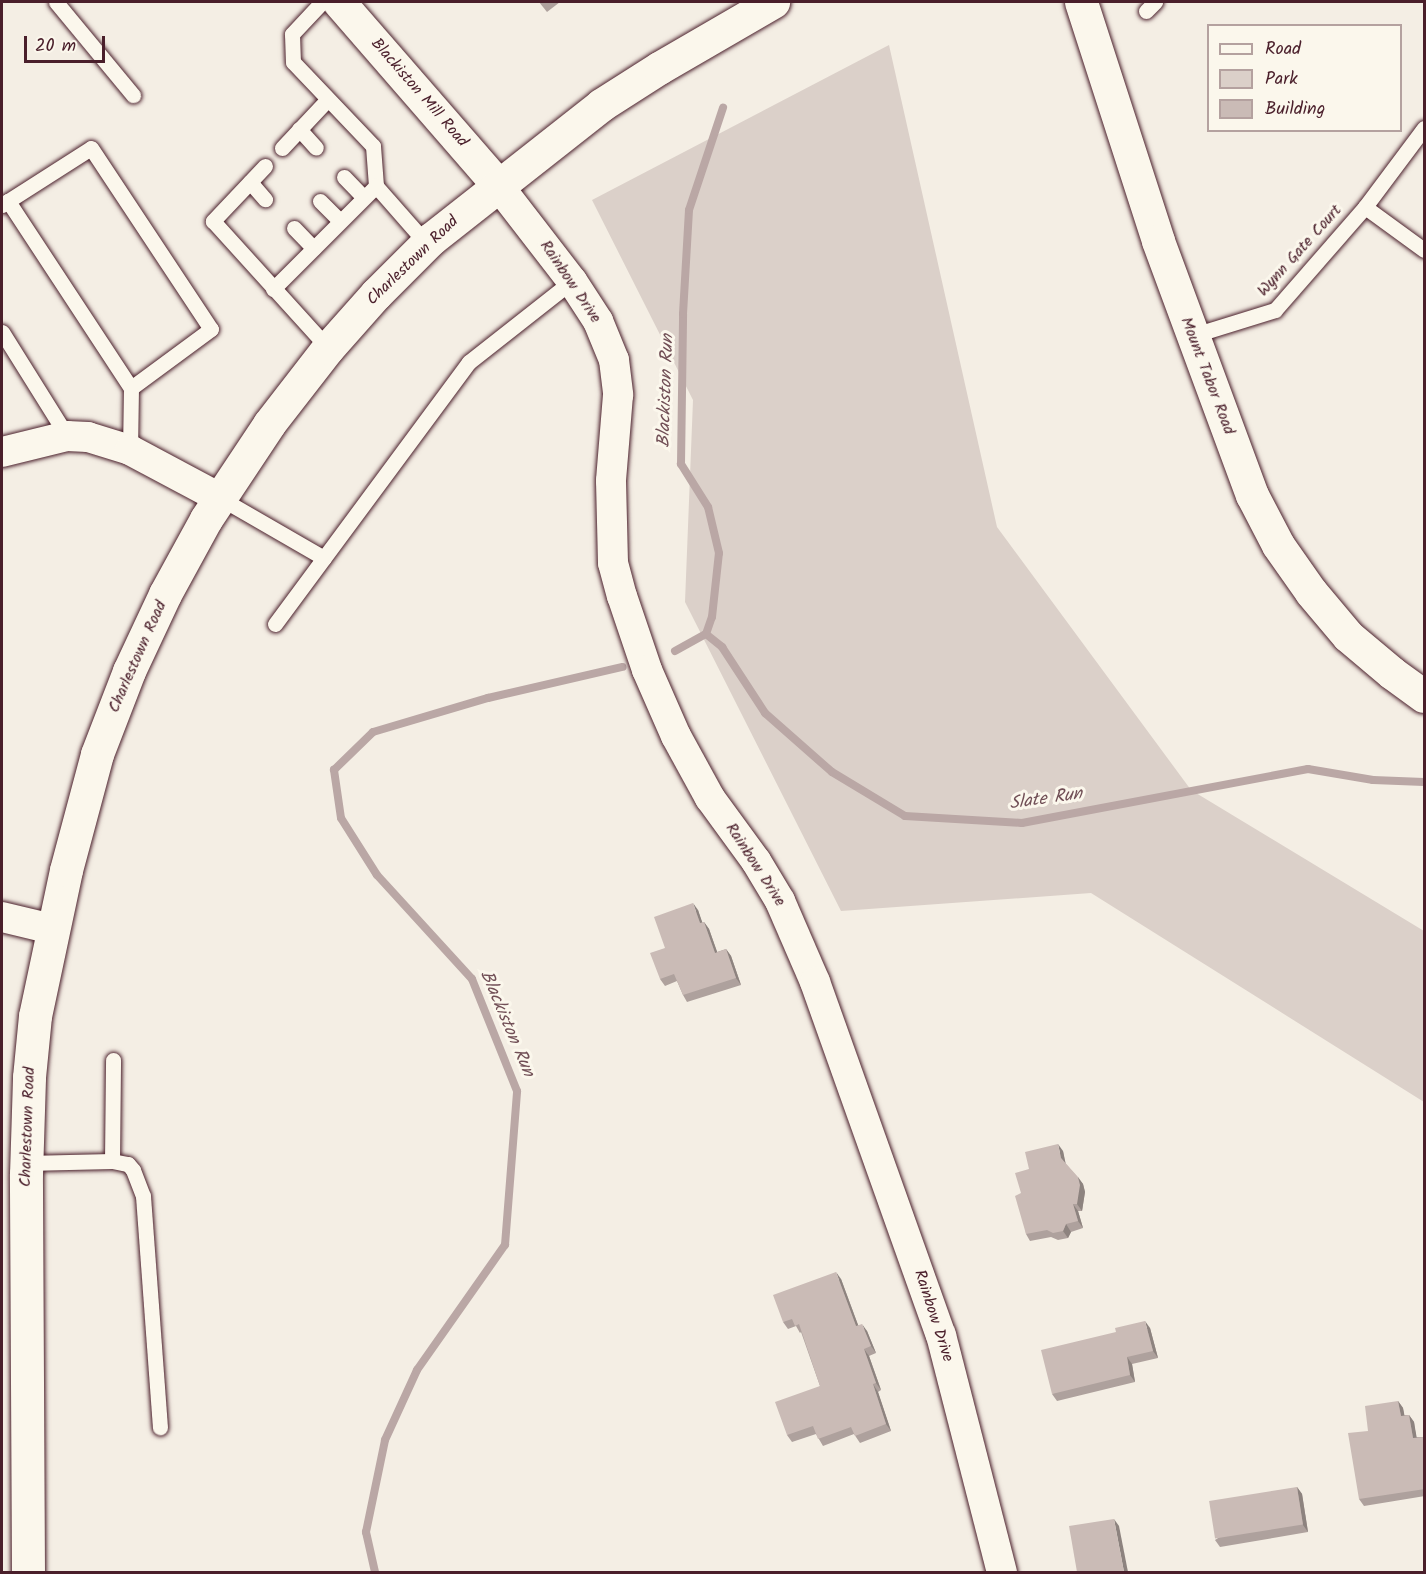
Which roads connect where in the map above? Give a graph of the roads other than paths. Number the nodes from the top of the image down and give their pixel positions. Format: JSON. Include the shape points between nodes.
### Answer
{"nodes":[{"id":1,"x":56,"y":2,"type":"edge"},
{"id":2,"x":322,"y":2,"type":"edge"},
{"id":3,"x":339,"y":2,"type":"edge"},
{"id":4,"x":773,"y":2,"type":"edge"},
{"id":5,"x":1081,"y":2,"type":"edge"},
{"id":6,"x":133,"y":95,"type":"dead end"},
{"id":7,"x":328,"y":99,"type":"junction"},
{"id":8,"x":1425,"y":128,"type":"edge"},
{"id":9,"x":299,"y":129,"type":"junction"},
{"id":10,"x":282,"y":148,"type":"dead end"},
{"id":11,"x":316,"y":148,"type":"dead end"},
{"id":12,"x":265,"y":166,"type":"dead end"},
{"id":13,"x":344,"y":177,"type":"dead end"},
{"id":14,"x":249,"y":182,"type":"junction"},
{"id":15,"x":497,"y":184,"type":"junction"},
{"id":16,"x":376,"y":186,"type":"junction"},
{"id":17,"x":363,"y":197,"type":"junction"},
{"id":18,"x":266,"y":199,"type":"dead end"},
{"id":19,"x":320,"y":201,"type":"dead end"},
{"id":20,"x":5,"y":203,"type":"edge"},
{"id":21,"x":1365,"y":207,"type":"junction"},
{"id":22,"x":340,"y":221,"type":"junction"},
{"id":23,"x":294,"y":228,"type":"dead end"},
{"id":24,"x":427,"y":244,"type":"junction"},
{"id":25,"x":313,"y":248,"type":"junction"},
{"id":26,"x":1425,"y":250,"type":"edge"},
{"id":27,"x":572,"y":281,"type":"junction"},
{"id":28,"x":273,"y":289,"type":"junction"},
{"id":29,"x":2,"y":332,"type":"edge"},
{"id":30,"x":1191,"y":336,"type":"junction"},
{"id":31,"x":328,"y":348,"type":"junction"},
{"id":32,"x":131,"y":388,"type":"junction"},
{"id":33,"x":67,"y":436,"type":"junction"},
{"id":34,"x":2,"y":450,"type":"edge"},
{"id":35,"x":130,"y":450,"type":"junction"},
{"id":36,"x":220,"y":498,"type":"junction"},
{"id":37,"x":324,"y":558,"type":"junction"},
{"id":38,"x":275,"y":624,"type":"dead end"},
{"id":39,"x":1425,"y":696,"type":"edge"},
{"id":40,"x":2,"y":917,"type":"edge"},
{"id":41,"x":52,"y":929,"type":"junction"},
{"id":42,"x":113,"y":1060,"type":"dead end"},
{"id":43,"x":112,"y":1161,"type":"junction"},
{"id":44,"x":26,"y":1163,"type":"junction"},
{"id":45,"x":160,"y":1427,"type":"dead end"},
{"id":46,"x":28,"y":1572,"type":"edge"},
{"id":47,"x":1002,"y":1572,"type":"edge"}],
"edges":[{"from":1,"to":6,"type":"lane"},
{"from":2,"to":7,"type":"lane","via":[[292,34],[292,53],[293,62]]},
{"from":3,"to":15,"type":"main road","name":"Blackiston Mill Road"},
{"from":4,"to":15,"type":"main road","name":"Charlestown Road","via":[[601,105]]},
{"from":5,"to":30,"type":"main road","name":"Mount Tabor Road"},
{"from":7,"to":9,"type":"lane"},
{"from":7,"to":16,"type":"lane","via":[[374,146]]},
{"from":8,"to":21,"type":"lane","name":"Wynn Gate Court"},
{"from":9,"to":10,"type":"lane"},
{"from":9,"to":11,"type":"lane"},
{"from":12,"to":14,"type":"lane"},
{"from":13,"to":17,"type":"lane"},
{"from":14,"to":18,"type":"lane"},
{"from":14,"to":28,"type":"lane","via":[[213,221]]},
{"from":15,"to":24,"type":"main road","name":"Charlestown Road"},
{"from":15,"to":27,"type":"street","name":"Rainbow Drive"},
{"from":16,"to":17,"type":"lane"},
{"from":16,"to":24,"type":"lane"},
{"from":17,"to":22,"type":"lane"},
{"from":19,"to":22,"type":"lane"},
{"from":20,"to":32,"type":"lane"},
{"from":20,"to":32,"type":"lane","via":[[91,148],[211,329]]},
{"from":21,"to":26,"type":"lane","name":"Wynn Gate Court"},
{"from":21,"to":30,"type":"lane","name":"Wynn Gate Court","via":[[1275,310]]},
{"from":22,"to":25,"type":"lane"},
{"from":23,"to":25,"type":"lane"},
{"from":24,"to":31,"type":"main road","name":"Charlestown Road"},
{"from":25,"to":28,"type":"lane"},
{"from":27,"to":37,"type":"lane","via":[[469,362]]},
{"from":27,"to":47,"type":"street","name":"Rainbow Drive","via":[[598,321],[614,360],[618,395],[611,481],[613,562],[622,596],[647,670],[676,736],[710,798],[780,901],[815,982],[941,1335]]},
{"from":28,"to":31,"type":"lane"},
{"from":29,"to":33,"type":"lane"},
{"from":30,"to":39,"type":"main road","name":"Mount Tabor Road","via":[[1252,495],[1278,546],[1348,636]]},
{"from":31,"to":36,"type":"main road","name":"Charlestown Road","via":[[269,424]]},
{"from":32,"to":35,"type":"lane"},
{"from":33,"to":34,"type":"street"},
{"from":33,"to":35,"type":"street"},
{"from":35,"to":36,"type":"street"},
{"from":36,"to":37,"type":"lane"},
{"from":36,"to":41,"type":"main road","name":"Charlestown Road","via":[[165,594],[125,681],[97,754]]},
{"from":37,"to":38,"type":"lane"},
{"from":40,"to":41,"type":"street"},
{"from":41,"to":44,"type":"main road","name":"Charlestown Road","via":[[35,1016]]},
{"from":42,"to":43,"type":"lane"},
{"from":43,"to":44,"type":"lane"},
{"from":43,"to":45,"type":"lane","via":[[128,1164],[143,1196]]},
{"from":44,"to":46,"type":"main road","name":"Charlestown Road"}]}
